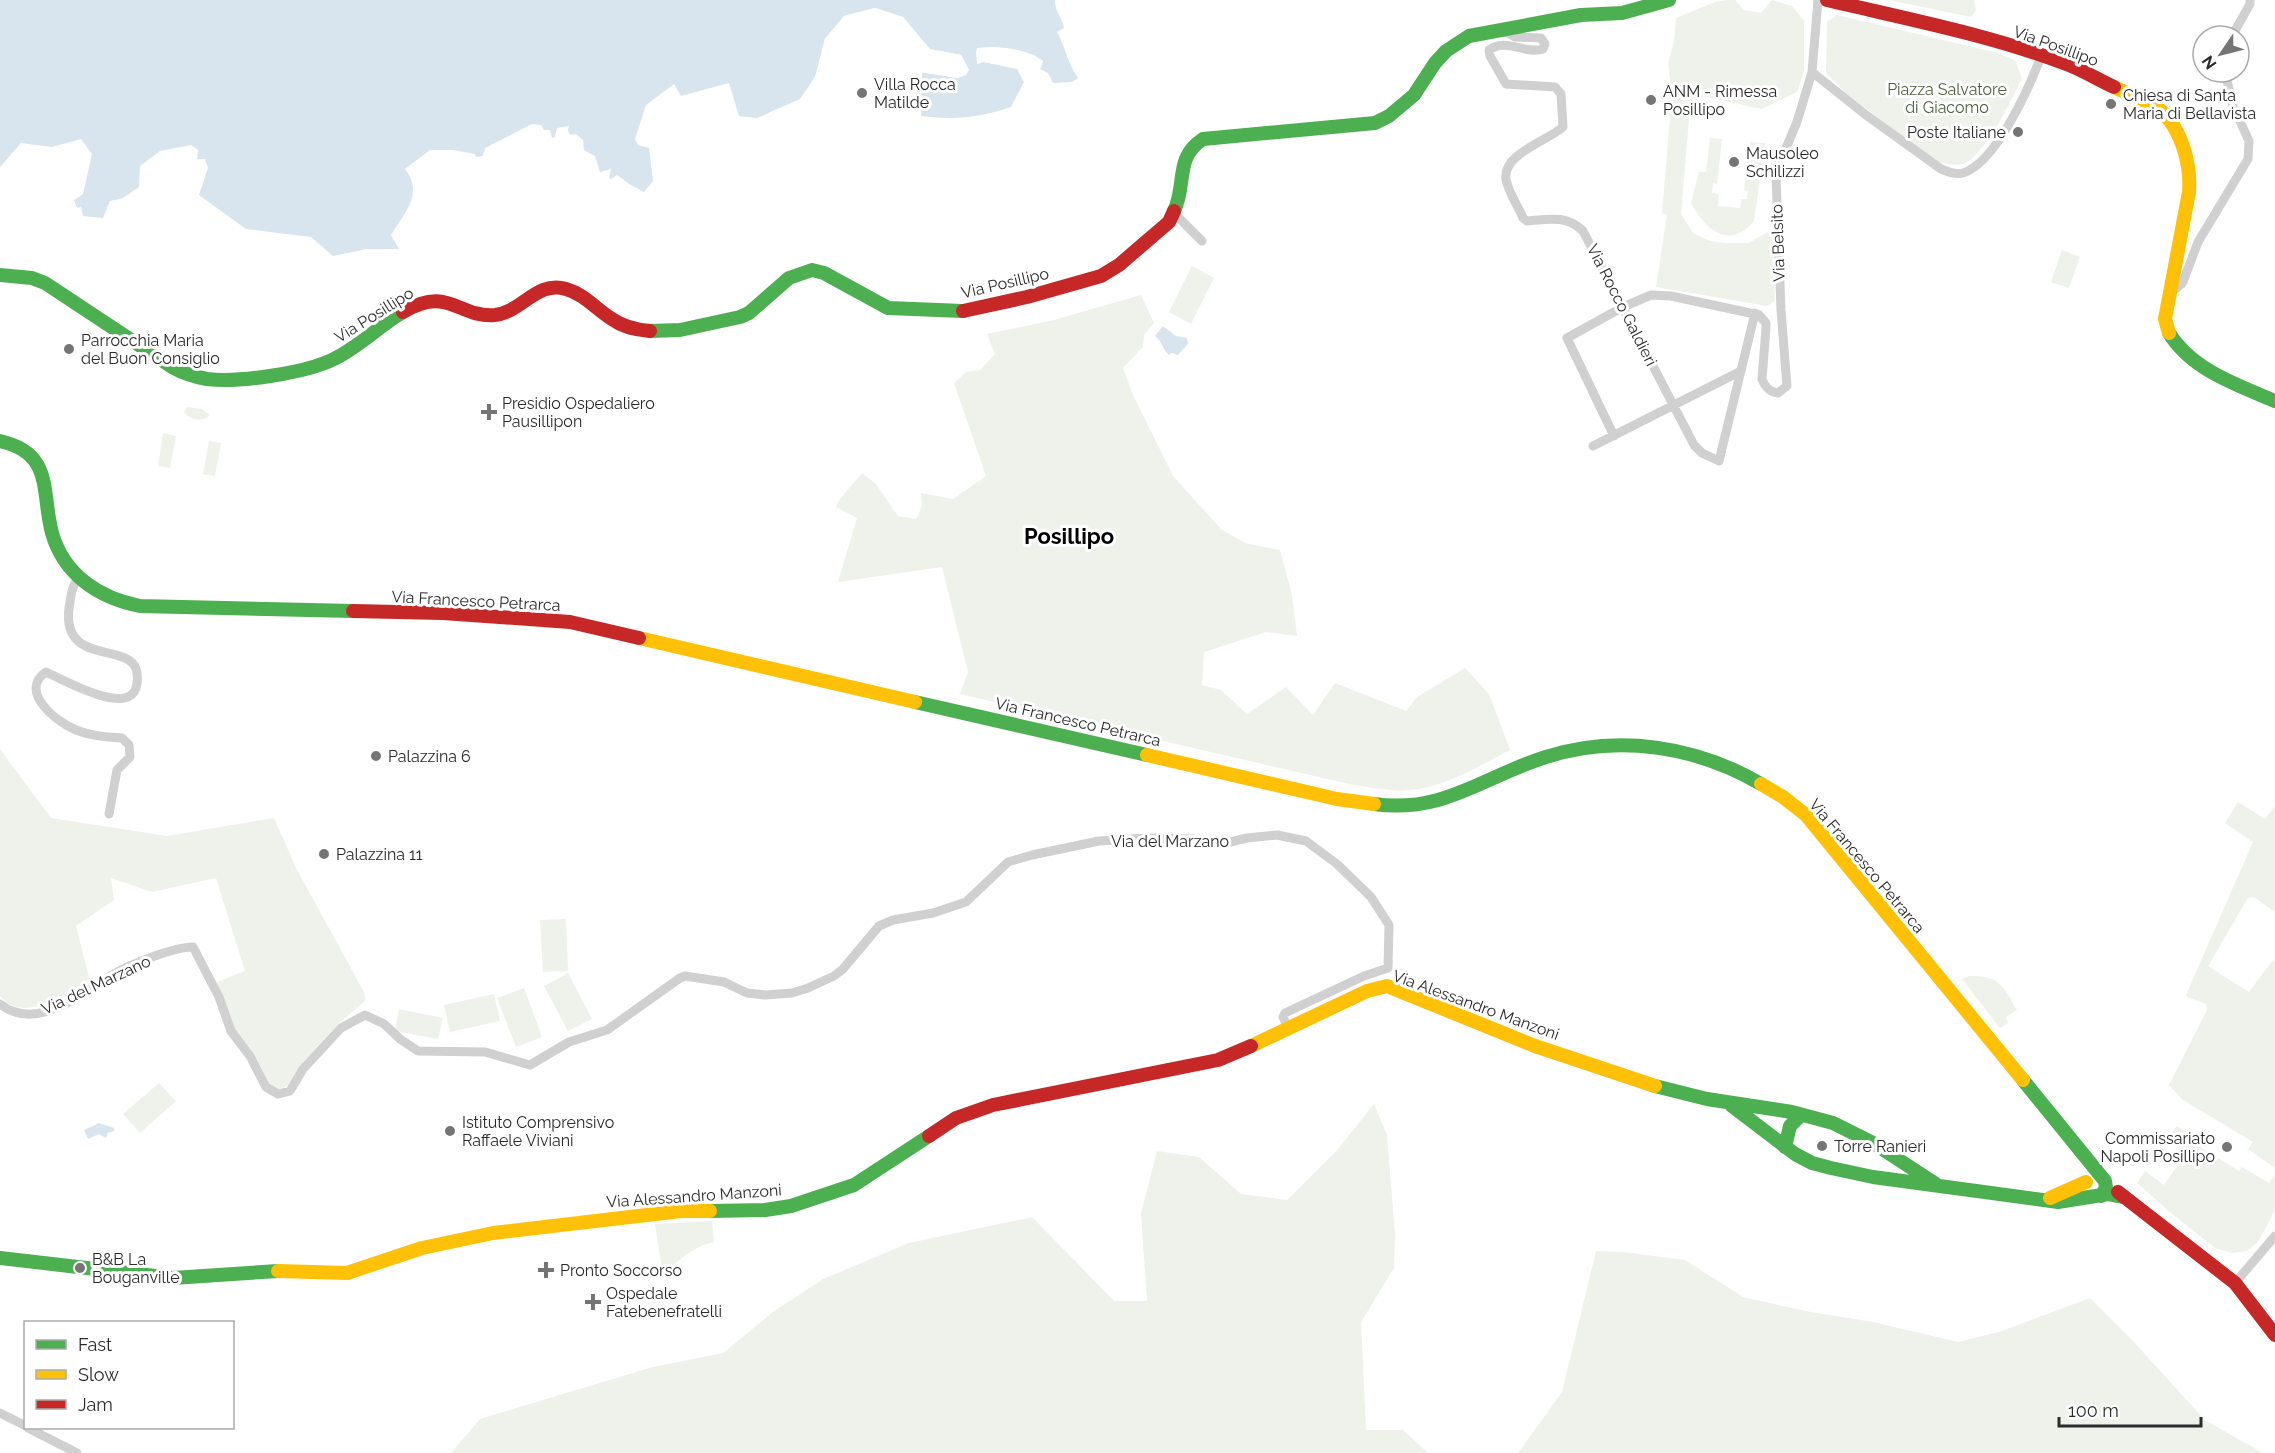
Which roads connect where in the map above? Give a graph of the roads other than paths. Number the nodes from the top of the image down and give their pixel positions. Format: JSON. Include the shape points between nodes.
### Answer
{"nodes":[{"id":1,"x":1669,"y":0,"type":"edge"},
{"id":2,"x":1818,"y":0,"type":"edge"},
{"id":3,"x":1827,"y":0,"type":"edge"},
{"id":4,"x":2250,"y":0,"type":"edge"},
{"id":5,"x":2239,"y":24,"type":"edge"},
{"id":6,"x":1501,"y":29,"type":"junction"},
{"id":7,"x":2041,"y":56,"type":"junction"},
{"id":8,"x":1812,"y":72,"type":"junction"},
{"id":9,"x":2228,"y":84,"type":"edge"},
{"id":10,"x":1174,"y":213,"type":"junction"},
{"id":11,"x":1202,"y":241,"type":"dead end"},
{"id":12,"x":0,"y":275,"type":"edge"},
{"id":13,"x":2171,"y":289,"type":"junction"},
{"id":14,"x":1623,"y":307,"type":"junction"},
{"id":15,"x":1755,"y":313,"type":"junction"},
{"id":16,"x":1741,"y":371,"type":"junction"},
{"id":17,"x":2275,"y":400,"type":"edge"},
{"id":18,"x":1673,"y":406,"type":"junction"},
{"id":19,"x":1614,"y":436,"type":"junction"},
{"id":20,"x":0,"y":441,"type":"edge"},
{"id":21,"x":1593,"y":446,"type":"dead end"},
{"id":22,"x":78,"y":578,"type":"junction"},
{"id":23,"x":109,"y":814,"type":"dead end"},
{"id":24,"x":0,"y":1004,"type":"edge"},
{"id":25,"x":1288,"y":1028,"type":"junction"},
{"id":26,"x":1728,"y":1103,"type":"junction"},
{"id":27,"x":1801,"y":1114,"type":"junction"},
{"id":28,"x":2070,"y":1139,"type":"junction"},
{"id":29,"x":1785,"y":1147,"type":"junction"},
{"id":30,"x":1882,"y":1149,"type":"junction"},
{"id":31,"x":1880,"y":1178,"type":"junction"},
{"id":32,"x":2103,"y":1179,"type":"junction"},
{"id":33,"x":2087,"y":1181,"type":"junction"},
{"id":34,"x":1936,"y":1184,"type":"junction"},
{"id":35,"x":2096,"y":1196,"type":"junction"},
{"id":36,"x":2124,"y":1197,"type":"junction"},
{"id":37,"x":2042,"y":1200,"type":"junction"},
{"id":38,"x":2273,"y":1239,"type":"edge"},
{"id":39,"x":0,"y":1258,"type":"edge"},
{"id":40,"x":2235,"y":1283,"type":"junction"},
{"id":41,"x":2275,"y":1335,"type":"edge"},
{"id":42,"x":0,"y":1413,"type":"edge"},
{"id":43,"x":24,"y":1425,"type":"edge"},
{"id":44,"x":31,"y":1429,"type":"edge"},
{"id":45,"x":77,"y":1453,"type":"edge"}],
"edges":[{"from":1,"to":6,"type":"street","via":[[1622,13],[1581,15]]},
{"from":2,"to":8,"type":"street","name":"Via Belsito"},
{"from":3,"to":7,"type":"street","name":"Via Posillipo"},
{"from":4,"to":5,"type":"street"},
{"from":6,"to":10,"type":"street","via":[[1469,36],[1457,43],[1435,63],[1414,95],[1382,121],[1197,142],[1186,155]]},
{"from":6,"to":14,"type":"street","name":"Via Rocco Galdieri","via":[[1515,37],[1544,41],[1540,50],[1506,45],[1492,48],[1489,54],[1507,85],[1558,89],[1564,124],[1508,166],[1508,185],[1525,220],[1564,219],[1583,231]]},
{"from":7,"to":8,"type":"street","via":[[2031,83],[1992,151],[1962,173],[1941,170]]},
{"from":7,"to":13,"type":"street","name":"Via Posillipo","via":[[2070,65],[2150,103],[2174,127],[2190,177]]},
{"from":8,"to":15,"type":"street","name":"Via Belsito","via":[[1777,169],[1781,310],[1788,380],[1778,393],[1768,390],[1762,379],[1766,328],[1764,319]]},
{"from":9,"to":13,"type":"street","via":[[2249,141],[2248,159],[2199,242],[2183,282]]},
{"from":10,"to":11,"type":"street"},
{"from":10,"to":12,"type":"street","name":"Via Posillipo","via":[[1169,222],[1110,272],[975,310],[888,309],[812,270],[789,278],[740,317],[660,332],[622,324],[578,295],[556,287],[494,315],[440,300],[428,301],[406,310],[320,365],[228,381],[179,372],[45,283]]},
{"from":13,"to":17,"type":"street","name":"Via Posillipo","via":[[2166,330],[2180,348],[2198,363]]},
{"from":14,"to":15,"type":"street","via":[[1645,296],[1660,295]]},
{"from":14,"to":18,"type":"street","name":"Via Rocco Galdieri"},
{"from":14,"to":19,"type":"street","via":[[1567,338]]},
{"from":15,"to":16,"type":"street"},
{"from":16,"to":18,"type":"street"},
{"from":16,"to":18,"type":"street","name":"Via Rocco Galdieri","via":[[1719,461],[1697,449]]},
{"from":18,"to":19,"type":"street"},
{"from":19,"to":21,"type":"street"},
{"from":20,"to":22,"type":"street","name":"Via Francesco Petrarca","via":[[27,453],[43,471],[53,534]]},
{"from":22,"to":23,"type":"street","via":[[72,587],[68,614],[74,636],[83,645],[127,659],[137,674],[136,688],[130,697],[121,700],[46,672],[34,686],[37,696],[54,716],[74,730],[123,738],[129,745],[130,757],[117,770]]},
{"from":22,"to":28,"type":"street","name":"Via Francesco Petrarca","via":[[110,598],[140,606],[451,613],[570,622],[1326,796],[1393,807],[1453,797],[1546,757],[1603,745],[1649,746],[1695,755],[1744,774],[1784,796],[1806,815]]},
{"from":24,"to":25,"type":"street","name":"Via del Marzano","via":[[17,1014],[44,1012],[129,966],[179,948],[193,947],[219,997],[231,1032],[273,1093],[290,1090],[303,1069],[341,1028],[365,1015],[384,1023],[418,1051],[485,1052],[530,1065],[569,1042],[607,1030],[680,978],[724,982],[747,993],[765,995],[792,993],[821,983],[843,969],[879,926],[966,902],[1008,862],[1099,841],[1193,838],[1222,844],[1277,835],[1306,841],[1329,858],[1371,897],[1389,924],[1388,968],[1285,1013]]},
{"from":25,"to":26,"type":"street","name":"Via Alessandro Manzoni","via":[[1367,991],[1387,986],[1501,1033],[1632,1078]]},
{"from":25,"to":39,"type":"street","name":"Via Alessandro Manzoni","via":[[1218,1060],[993,1105],[956,1118],[854,1185],[791,1206],[671,1212],[493,1233],[422,1248],[356,1272],[336,1274],[269,1271],[173,1278]]},
{"from":26,"to":27,"type":"street","name":"Via Alessandro Manzoni"},
{"from":26,"to":29,"type":"street","name":"Via Alessandro Manzoni"},
{"from":27,"to":29,"type":"street","via":[[1790,1126]]},
{"from":27,"to":30,"type":"street","name":"Via Alessandro Manzoni","via":[[1850,1130]]},
{"from":28,"to":32,"type":"street","name":"Via Francesco Petrarca"},
{"from":28,"to":33,"type":"street","name":"Via Francesco Petrarca"},
{"from":29,"to":31,"type":"street","name":"Via Alessandro Manzoni","via":[[1812,1163]]},
{"from":30,"to":31,"type":"street","via":[[1889,1169]]},
{"from":30,"to":34,"type":"street","name":"Via Alessandro Manzoni"},
{"from":31,"to":34,"type":"street","name":"Via Alessandro Manzoni"},
{"from":32,"to":33,"type":"street","via":[[2095,1176]]},
{"from":32,"to":35,"type":"street","via":[[2106,1188]]},
{"from":32,"to":36,"type":"street"},
{"from":33,"to":35,"type":"street","via":[[2085,1190]]},
{"from":33,"to":37,"type":"street","name":"Via Alessandro Manzoni"},
{"from":34,"to":37,"type":"street","name":"Via Alessandro Manzoni"},
{"from":35,"to":36,"type":"street","name":"Via Alessandro Manzoni"},
{"from":35,"to":37,"type":"street","name":"Via Alessandro Manzoni","via":[[2071,1201]]},
{"from":36,"to":40,"type":"street"},
{"from":38,"to":40,"type":"street"},
{"from":40,"to":41,"type":"street"},
{"from":42,"to":43,"type":"street"},
{"from":44,"to":45,"type":"street"}]}
